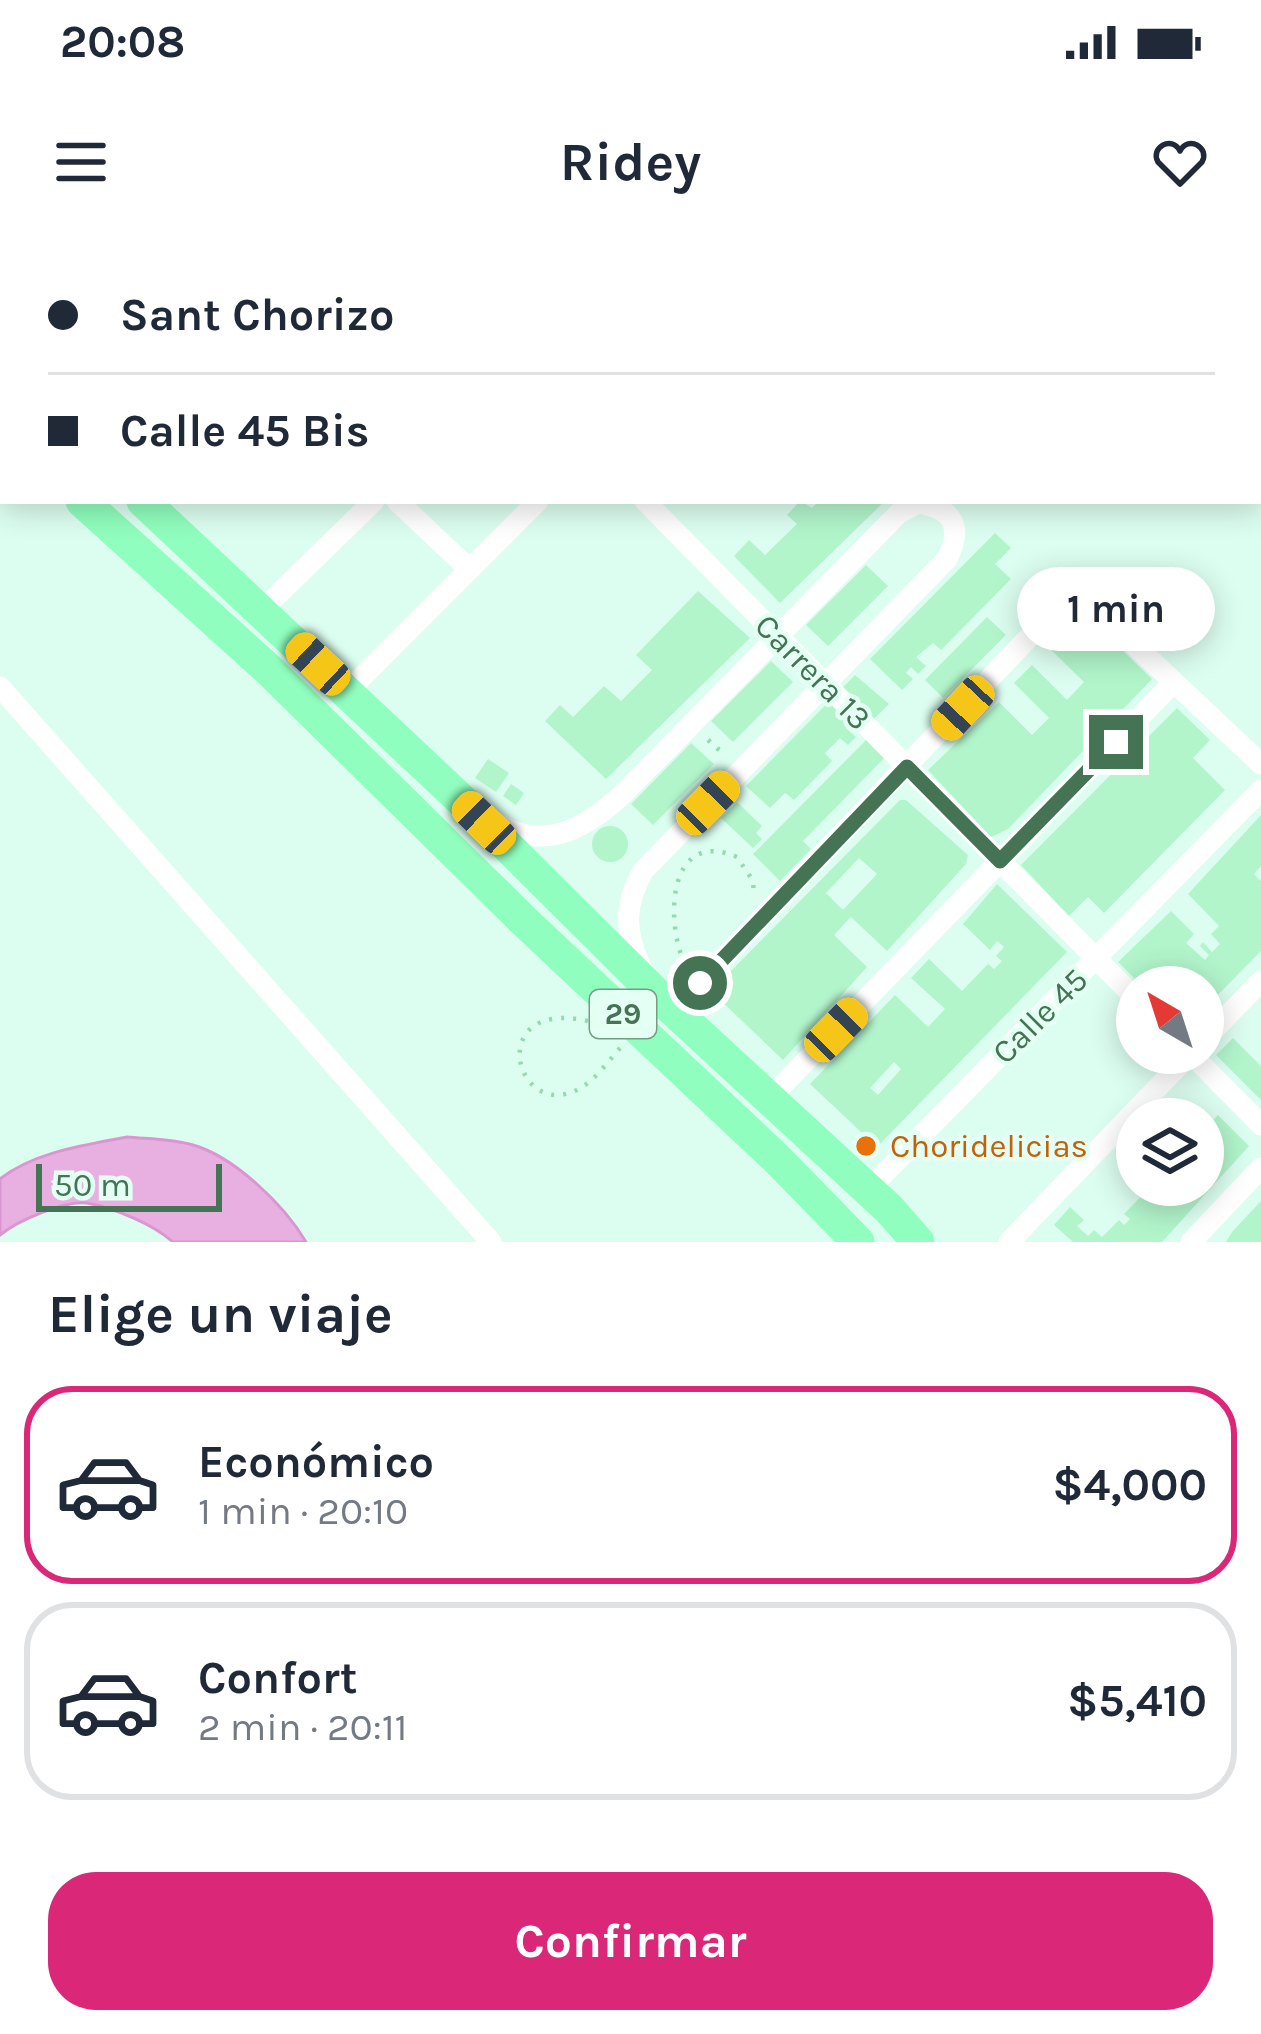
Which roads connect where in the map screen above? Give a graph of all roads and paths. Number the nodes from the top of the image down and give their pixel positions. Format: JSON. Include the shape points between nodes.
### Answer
{"nodes":[{"id":1,"x":85,"y":504,"type":"edge"},
{"id":2,"x":145,"y":504,"type":"edge"},
{"id":3,"x":371,"y":504,"type":"edge"},
{"id":4,"x":400,"y":504,"type":"edge"},
{"id":5,"x":535,"y":504,"type":"edge"},
{"id":6,"x":647,"y":504,"type":"edge"},
{"id":7,"x":916,"y":504,"type":"edge"},
{"id":8,"x":940,"y":507,"type":"edge"},
{"id":9,"x":469,"y":569,"type":"junction"},
{"id":10,"x":262,"y":611,"type":"junction"},
{"id":11,"x":777,"y":636,"type":"junction"},
{"id":12,"x":1174,"y":682,"type":"junction"},
{"id":13,"x":824,"y":684,"type":"junction"},
{"id":14,"x":0,"y":688,"type":"edge"},
{"id":15,"x":347,"y":692,"type":"junction"},
{"id":16,"x":691,"y":724,"type":"junction"},
{"id":17,"x":1261,"y":764,"type":"edge"},
{"id":18,"x":907,"y":767,"type":"junction"},
{"id":19,"x":741,"y":770,"type":"junction"},
{"id":20,"x":1261,"y":790,"type":"edge"},
{"id":21,"x":457,"y":796,"type":"junction"},
{"id":22,"x":1000,"y":861,"type":"junction"},
{"id":23,"x":675,"y":909,"type":"dead end"},
{"id":24,"x":1096,"y":958,"type":"junction"},
{"id":25,"x":1116,"y":978,"type":"edge"},
{"id":26,"x":1261,"y":981,"type":"edge"},
{"id":27,"x":700,"y":983,"type":"junction"},
{"id":28,"x":666,"y":1003,"type":"junction"},
{"id":29,"x":1224,"y":1019,"type":"edge"},
{"id":30,"x":1170,"y":1074,"type":"edge"},
{"id":31,"x":1211,"y":1074,"type":"edge"},
{"id":32,"x":770,"y":1098,"type":"junction"},
{"id":33,"x":1261,"y":1125,"type":"edge"},
{"id":34,"x":1261,"y":1168,"type":"edge"},
{"id":35,"x":868,"y":1190,"type":"junction"},
{"id":36,"x":491,"y":1242,"type":"edge"},
{"id":37,"x":858,"y":1242,"type":"edge"},
{"id":38,"x":918,"y":1242,"type":"edge"},
{"id":39,"x":1009,"y":1242,"type":"edge"},
{"id":40,"x":1191,"y":1242,"type":"edge"}],
"edges":[{"from":1,"to":37,"type":"highway","number":"29","via":[[270,671]]},
{"from":2,"to":10,"type":"highway","number":"29"},
{"from":3,"to":10,"type":"street"},
{"from":4,"to":9,"type":"street"},
{"from":5,"to":9,"type":"street"},
{"from":6,"to":11,"type":"street","name":"Carrera 13"},
{"from":7,"to":11,"type":"street"},
{"from":8,"to":13,"type":"street","via":[[955,525],[947,559]]},
{"from":9,"to":15,"type":"street"},
{"from":10,"to":15,"type":"highway","number":"29"},
{"from":11,"to":13,"type":"street","name":"Carrera 13"},
{"from":11,"to":16,"type":"street"},
{"from":12,"to":17,"type":"street"},
{"from":12,"to":18,"type":"street","via":[[1075,589]]},
{"from":12,"to":22,"type":"street"},
{"from":13,"to":18,"type":"street","name":"Carrera 13"},
{"from":13,"to":19,"type":"street"},
{"from":14,"to":36,"type":"street"},
{"from":15,"to":21,"type":"highway","number":"29"},
{"from":16,"to":19,"type":"path"},
{"from":16,"to":21,"type":"street","via":[[580,830],[524,833]]},
{"from":18,"to":22,"type":"street","name":"Carrera 13"},
{"from":18,"to":27,"type":"street"},
{"from":19,"to":28,"type":"street","via":[[634,888],[631,943]]},
{"from":20,"to":24,"type":"street","name":"Calle 45"},
{"from":21,"to":28,"type":"highway","number":"29"},
{"from":22,"to":24,"type":"street","name":"Carrera 13"},
{"from":22,"to":32,"type":"street"},
{"from":23,"to":27,"type":"path","via":[[677,948]]},
{"from":24,"to":25,"type":"street","name":"Carrera 13"},
{"from":24,"to":35,"type":"street","name":"Calle 45"},
{"from":26,"to":29,"type":"street"},
{"from":27,"to":28,"type":"street"},
{"from":28,"to":32,"type":"highway","number":"29"},
{"from":30,"to":39,"type":"street"},
{"from":31,"to":33,"type":"street"},
{"from":32,"to":35,"type":"highway","number":"29"},
{"from":34,"to":40,"type":"street"},
{"from":35,"to":38,"type":"highway","number":"29"}]}
